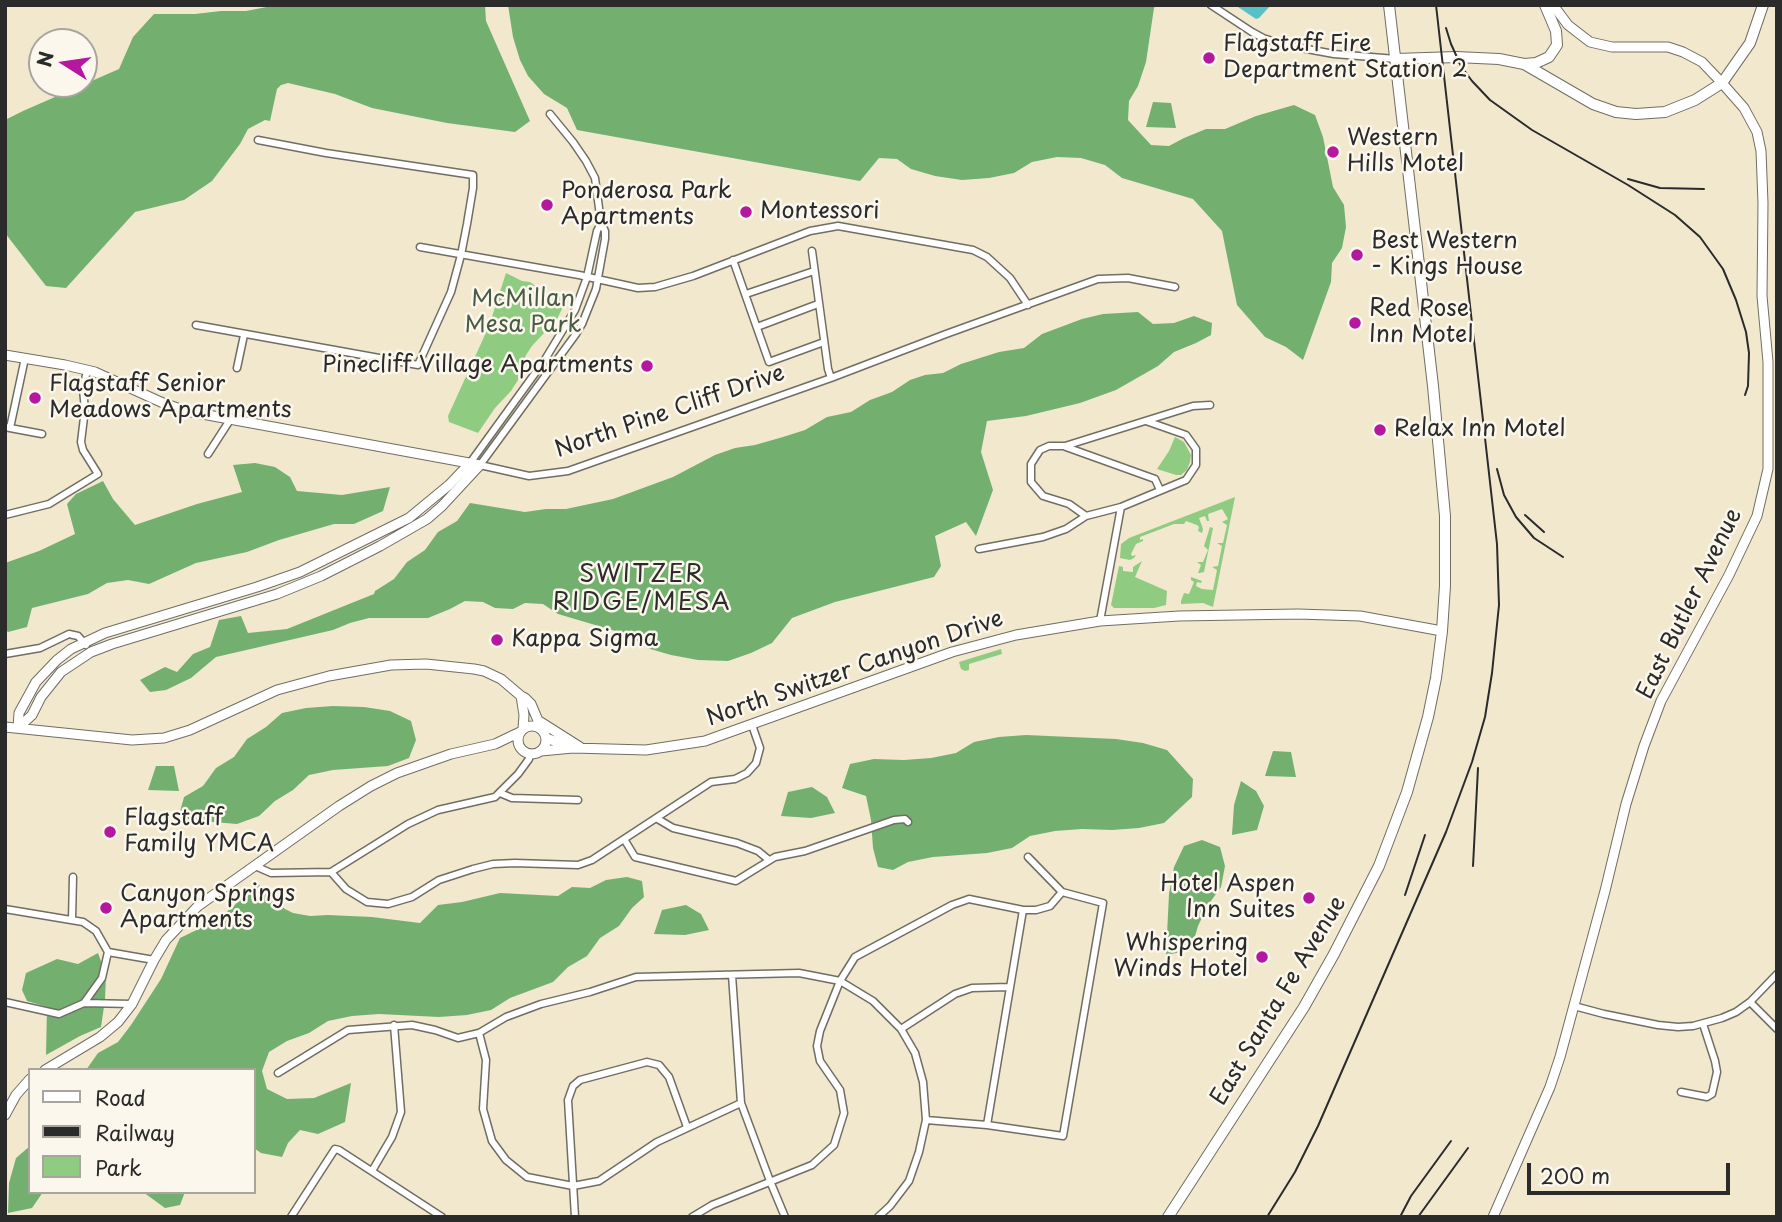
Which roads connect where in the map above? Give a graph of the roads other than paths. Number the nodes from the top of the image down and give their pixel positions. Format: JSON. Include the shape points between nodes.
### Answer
{"nodes":[{"id":1,"x":1211,"y":5,"type":"edge"},
{"id":2,"x":1390,"y":5,"type":"edge"},
{"id":3,"x":1545,"y":5,"type":"edge"},
{"id":4,"x":1553,"y":5,"type":"edge"},
{"id":5,"x":1763,"y":5,"type":"edge"},
{"id":6,"x":1396,"y":59,"type":"junction"},
{"id":7,"x":1524,"y":64,"type":"junction"},
{"id":8,"x":1722,"y":83,"type":"junction"},
{"id":9,"x":550,"y":114,"type":"dead end"},
{"id":10,"x":258,"y":140,"type":"dead end"},
{"id":11,"x":601,"y":223,"type":"junction"},
{"id":12,"x":420,"y":247,"type":"dead end"},
{"id":13,"x":812,"y":251,"type":"dead end"},
{"id":14,"x":461,"y":255,"type":"junction"},
{"id":15,"x":733,"y":260,"type":"junction"},
{"id":16,"x":814,"y":271,"type":"junction"},
{"id":17,"x":587,"y":277,"type":"junction"},
{"id":18,"x":597,"y":279,"type":"junction"},
{"id":19,"x":1175,"y":287,"type":"dead end"},
{"id":20,"x":746,"y":294,"type":"junction"},
{"id":21,"x":818,"y":304,"type":"junction"},
{"id":22,"x":1028,"y":305,"type":"junction"},
{"id":23,"x":196,"y":326,"type":"dead end"},
{"id":24,"x":757,"y":327,"type":"junction"},
{"id":25,"x":244,"y":335,"type":"junction"},
{"id":26,"x":824,"y":342,"type":"junction"},
{"id":27,"x":5,"y":355,"type":"edge"},
{"id":28,"x":25,"y":358,"type":"junction"},
{"id":29,"x":544,"y":360,"type":"junction"},
{"id":30,"x":1772,"y":363,"type":"edge"},
{"id":31,"x":552,"y":366,"type":"junction"},
{"id":32,"x":237,"y":368,"type":"dead end"},
{"id":33,"x":87,"y":370,"type":"junction"},
{"id":34,"x":831,"y":378,"type":"junction"},
{"id":35,"x":1210,"y":405,"type":"dead end"},
{"id":36,"x":230,"y":420,"type":"junction"},
{"id":37,"x":1146,"y":421,"type":"junction"},
{"id":38,"x":8,"y":427,"type":"edge"},
{"id":39,"x":42,"y":434,"type":"dead end"},
{"id":40,"x":1065,"y":446,"type":"junction"},
{"id":41,"x":208,"y":454,"type":"dead end"},
{"id":42,"x":475,"y":464,"type":"junction"},
{"id":43,"x":1160,"y":490,"type":"junction"},
{"id":44,"x":1121,"y":507,"type":"junction"},
{"id":45,"x":5,"y":515,"type":"edge"},
{"id":46,"x":1086,"y":516,"type":"junction"},
{"id":47,"x":406,"y":520,"type":"junction"},
{"id":48,"x":412,"y":529,"type":"junction"},
{"id":49,"x":979,"y":548,"type":"dead end"},
{"id":50,"x":1100,"y":621,"type":"junction"},
{"id":51,"x":1442,"y":631,"type":"junction"},
{"id":52,"x":84,"y":642,"type":"junction"},
{"id":53,"x":91,"y":652,"type":"junction"},
{"id":54,"x":5,"y":654,"type":"edge"},
{"id":55,"x":521,"y":696,"type":"junction"},
{"id":56,"x":538,"y":720,"type":"junction"},
{"id":57,"x":752,"y":725,"type":"junction"},
{"id":58,"x":5,"y":727,"type":"edge"},
{"id":59,"x":18,"y":728,"type":"junction"},
{"id":60,"x":521,"y":731,"type":"junction"},
{"id":61,"x":544,"y":734,"type":"junction"},
{"id":62,"x":495,"y":744,"type":"junction"},
{"id":63,"x":577,"y":748,"type":"junction"},
{"id":64,"x":531,"y":751,"type":"junction"},
{"id":65,"x":500,"y":793,"type":"junction"},
{"id":66,"x":578,"y":800,"type":"dead end"},
{"id":67,"x":656,"y":818,"type":"junction"},
{"id":68,"x":908,"y":822,"type":"dead end"},
{"id":69,"x":625,"y":839,"type":"junction"},
{"id":70,"x":1028,"y":857,"type":"dead end"},
{"id":71,"x":769,"y":860,"type":"junction"},
{"id":72,"x":255,"y":866,"type":"junction"},
{"id":73,"x":331,"y":872,"type":"junction"},
{"id":74,"x":72,"y":877,"type":"dead end"},
{"id":75,"x":1062,"y":892,"type":"junction"},
{"id":76,"x":5,"y":909,"type":"edge"},
{"id":77,"x":1023,"y":910,"type":"junction"},
{"id":78,"x":72,"y":920,"type":"junction"},
{"id":79,"x":108,"y":952,"type":"junction"},
{"id":80,"x":154,"y":960,"type":"junction"},
{"id":81,"x":1777,"y":974,"type":"edge"},
{"id":82,"x":732,"y":975,"type":"junction"},
{"id":83,"x":840,"y":981,"type":"junction"},
{"id":84,"x":1009,"y":987,"type":"junction"},
{"id":85,"x":5,"y":1002,"type":"edge"},
{"id":86,"x":1750,"y":1002,"type":"junction"},
{"id":87,"x":84,"y":1003,"type":"junction"},
{"id":88,"x":132,"y":1004,"type":"junction"},
{"id":89,"x":1574,"y":1006,"type":"junction"},
{"id":90,"x":1703,"y":1024,"type":"junction"},
{"id":91,"x":394,"y":1025,"type":"junction"},
{"id":92,"x":901,"y":1029,"type":"junction"},
{"id":93,"x":1777,"y":1029,"type":"edge"},
{"id":94,"x":479,"y":1032,"type":"junction"},
{"id":95,"x":48,"y":1068,"type":"edge"},
{"id":96,"x":278,"y":1073,"type":"dead end"},
{"id":97,"x":28,"y":1081,"type":"edge"},
{"id":98,"x":1681,"y":1092,"type":"dead end"},
{"id":99,"x":741,"y":1103,"type":"junction"},
{"id":100,"x":5,"y":1115,"type":"edge"},
{"id":101,"x":926,"y":1120,"type":"junction"},
{"id":102,"x":987,"y":1125,"type":"junction"},
{"id":103,"x":687,"y":1127,"type":"junction"},
{"id":104,"x":372,"y":1171,"type":"junction"},
{"id":105,"x":770,"y":1181,"type":"junction"},
{"id":106,"x":573,"y":1186,"type":"junction"},
{"id":107,"x":291,"y":1217,"type":"edge"},
{"id":108,"x":442,"y":1217,"type":"edge"},
{"id":109,"x":575,"y":1217,"type":"edge"},
{"id":110,"x":692,"y":1217,"type":"edge"},
{"id":111,"x":785,"y":1217,"type":"edge"},
{"id":112,"x":878,"y":1217,"type":"edge"},
{"id":113,"x":1168,"y":1217,"type":"edge"},
{"id":114,"x":1493,"y":1217,"type":"edge"}],
"edges":[{"from":1,"to":6,"type":"street","via":[[1252,32],[1285,45]]},
{"from":2,"to":6,"type":"main road","name":"East Santa Fe Avenue"},
{"from":3,"to":7,"type":"main road","via":[[1557,45],[1549,57]]},
{"from":4,"to":8,"type":"street","name":"East Butler Avenue","via":[[1590,42],[1678,50],[1702,62]]},
{"from":5,"to":8,"type":"main road","via":[[1750,43]]},
{"from":6,"to":7,"type":"main road","via":[[1456,57]]},
{"from":6,"to":51,"type":"main road","name":"East Santa Fe Avenue","via":[[1443,490],[1446,570]]},
{"from":7,"to":8,"type":"main road","via":[[1592,104],[1636,114],[1665,112]]},
{"from":8,"to":30,"type":"street","name":"East Butler Avenue","via":[[1749,117],[1761,151],[1762,296]]},
{"from":9,"to":11,"type":"street","via":[[595,178]]},
{"from":10,"to":14,"type":"street","via":[[473,175]]},
{"from":11,"to":17,"type":"street"},
{"from":11,"to":18,"type":"street","via":[[605,239]]},
{"from":12,"to":14,"type":"street"},
{"from":13,"to":16,"type":"street"},
{"from":14,"to":17,"type":"street"},
{"from":14,"to":25,"type":"street","via":[[451,292],[418,365]]},
{"from":15,"to":18,"type":"street","via":[[655,287]]},
{"from":15,"to":20,"type":"street"},
{"from":15,"to":22,"type":"street","via":[[810,231],[838,226],[973,250],[1010,278]]},
{"from":16,"to":20,"type":"street"},
{"from":16,"to":21,"type":"street"},
{"from":17,"to":18,"type":"street"},
{"from":17,"to":29,"type":"street","via":[[575,310]]},
{"from":18,"to":31,"type":"street","via":[[582,324]]},
{"from":19,"to":22,"type":"street","name":"North Pine Cliff Drive","via":[[1128,278],[1098,279]]},
{"from":20,"to":24,"type":"street"},
{"from":21,"to":24,"type":"street"},
{"from":21,"to":26,"type":"street"},
{"from":22,"to":34,"type":"street","name":"North Pine Cliff Drive"},
{"from":23,"to":25,"type":"street"},
{"from":24,"to":26,"type":"street","via":[[769,362]]},
{"from":25,"to":32,"type":"street"},
{"from":26,"to":34,"type":"street"},
{"from":27,"to":28,"type":"street","name":"North Pine Cliff Drive"},
{"from":28,"to":33,"type":"street","name":"North Pine Cliff Drive"},
{"from":28,"to":38,"type":"street"},
{"from":29,"to":31,"type":"street"},
{"from":29,"to":42,"type":"street"},
{"from":30,"to":89,"type":"street","name":"East Butler Avenue","via":[[1768,469],[1757,516],[1661,701],[1647,738]]},
{"from":31,"to":42,"type":"street"},
{"from":33,"to":36,"type":"street","name":"North Pine Cliff Drive","via":[[171,406]]},
{"from":33,"to":45,"type":"street","via":[[81,442],[98,474],[49,504]]},
{"from":34,"to":42,"type":"street","name":"North Pine Cliff Drive","via":[[568,471],[529,476]]},
{"from":35,"to":37,"type":"street"},
{"from":36,"to":41,"type":"street"},
{"from":36,"to":42,"type":"street","name":"North Pine Cliff Drive"},
{"from":37,"to":40,"type":"street"},
{"from":37,"to":43,"type":"street","via":[[1186,435],[1196,449],[1196,465],[1186,480]]},
{"from":38,"to":39,"type":"street"},
{"from":40,"to":43,"type":"street","via":[[1155,480]]},
{"from":40,"to":46,"type":"street","via":[[1040,450],[1031,464],[1031,482],[1043,496],[1069,504]]},
{"from":42,"to":47,"type":"street"},
{"from":42,"to":48,"type":"street","via":[[433,515]]},
{"from":43,"to":44,"type":"street"},
{"from":44,"to":46,"type":"street"},
{"from":44,"to":50,"type":"street"},
{"from":46,"to":49,"type":"street","via":[[1043,537]]},
{"from":47,"to":48,"type":"street"},
{"from":47,"to":52,"type":"street","via":[[287,577]]},
{"from":48,"to":53,"type":"street","via":[[291,589]]},
{"from":50,"to":51,"type":"street","name":"North Switzer Canyon Drive","via":[[1311,614],[1360,616]]},
{"from":50,"to":57,"type":"street","name":"North Switzer Canyon Drive","via":[[963,649]]},
{"from":51,"to":113,"type":"main road","name":"East Santa Fe Avenue","via":[[1421,745],[1379,866],[1304,1007]]},
{"from":52,"to":53,"type":"street"},
{"from":52,"to":54,"type":"street","via":[[69,634],[40,648]]},
{"from":52,"to":59,"type":"street","via":[[36,682],[19,712]]},
{"from":53,"to":59,"type":"street","via":[[61,672]]},
{"from":55,"to":56,"type":"street","via":[[531,704]]},
{"from":55,"to":59,"type":"street","via":[[484,671],[391,665],[277,690],[164,738],[132,740]]},
{"from":55,"to":60,"type":"street"},
{"from":56,"to":61,"type":"street"},
{"from":56,"to":63,"type":"street"},
{"from":57,"to":63,"type":"street","name":"North Switzer Canyon Drive","via":[[705,741],[646,750]]},
{"from":57,"to":67,"type":"street","via":[[760,748],[747,773],[711,782]]},
{"from":58,"to":59,"type":"street"},
{"from":60,"to":61,"type":"street","via":[[530,727]]},
{"from":60,"to":62,"type":"street","name":"North Switzer Canyon Drive"},
{"from":60,"to":64,"type":"street","via":[[518,740]]},
{"from":61,"to":63,"type":"street","name":"North Switzer Canyon Drive"},
{"from":61,"to":64,"type":"street","via":[[544,746]]},
{"from":62,"to":64,"type":"street","name":"North Switzer Canyon Drive"},
{"from":62,"to":72,"type":"street","name":"North Switzer Canyon Drive","via":[[451,754],[371,786]]},
{"from":63,"to":64,"type":"street","name":"North Switzer Canyon Drive"},
{"from":64,"to":65,"type":"street","via":[[519,774]]},
{"from":65,"to":66,"type":"street","via":[[512,798]]},
{"from":65,"to":73,"type":"street","via":[[438,810],[408,824]]},
{"from":67,"to":69,"type":"street"},
{"from":67,"to":71,"type":"street","via":[[673,828],[737,843]]},
{"from":68,"to":71,"type":"street","via":[[894,820]]},
{"from":69,"to":71,"type":"street","via":[[635,857],[736,881]]},
{"from":69,"to":73,"type":"street","via":[[578,865],[493,864],[439,880],[412,897],[388,904],[367,902]]},
{"from":70,"to":75,"type":"street"},
{"from":72,"to":73,"type":"street","via":[[271,873]]},
{"from":72,"to":80,"type":"street","name":"North Switzer Canyon Drive","via":[[198,906]]},
{"from":74,"to":78,"type":"street"},
{"from":75,"to":77,"type":"street","via":[[1050,906]]},
{"from":75,"to":102,"type":"street","via":[[1103,903],[1063,1136]]},
{"from":76,"to":78,"type":"street"},
{"from":77,"to":83,"type":"street","via":[[969,899],[952,905],[855,957]]},
{"from":77,"to":84,"type":"street"},
{"from":78,"to":79,"type":"street","via":[[96,931]]},
{"from":79,"to":80,"type":"street"},
{"from":79,"to":87,"type":"street","via":[[103,978]]},
{"from":80,"to":88,"type":"street","name":"North Switzer Canyon Drive"},
{"from":81,"to":86,"type":"street"},
{"from":82,"to":83,"type":"street","via":[[799,973]]},
{"from":82,"to":94,"type":"street","via":[[636,977],[541,1004]]},
{"from":82,"to":99,"type":"street"},
{"from":83,"to":92,"type":"street","via":[[873,1001]]},
{"from":83,"to":105,"type":"street","via":[[817,1046],[820,1061],[840,1090],[844,1113],[834,1145],[812,1165]]},
{"from":84,"to":92,"type":"street","via":[[972,988],[956,994]]},
{"from":84,"to":102,"type":"street"},
{"from":85,"to":87,"type":"street","via":[[60,1014]]},
{"from":86,"to":90,"type":"street"},
{"from":86,"to":93,"type":"street"},
{"from":87,"to":88,"type":"street"},
{"from":88,"to":95,"type":"street","name":"North Switzer Canyon Drive","via":[[100,1038]]},
{"from":89,"to":90,"type":"street","via":[[1658,1025]]},
{"from":89,"to":114,"type":"street","name":"East Butler Avenue","via":[[1550,1087]]},
{"from":90,"to":98,"type":"street","via":[[1717,1072],[1712,1094]]},
{"from":91,"to":94,"type":"street","via":[[412,1025],[458,1038]]},
{"from":91,"to":96,"type":"street","via":[[348,1030]]},
{"from":91,"to":104,"type":"street","via":[[401,1112]]},
{"from":92,"to":101,"type":"street","via":[[915,1053],[923,1082]]},
{"from":94,"to":106,"type":"street","via":[[486,1060],[483,1109],[492,1141],[527,1177]]},
{"from":97,"to":100,"type":"street"},
{"from":99,"to":103,"type":"street"},
{"from":99,"to":105,"type":"street"},
{"from":101,"to":102,"type":"street"},
{"from":101,"to":112,"type":"street","via":[[909,1181]]},
{"from":103,"to":106,"type":"street","via":[[599,1181]]},
{"from":103,"to":106,"type":"street","via":[[669,1077],[659,1065],[647,1062],[580,1080],[568,1100]]},
{"from":104,"to":107,"type":"street","via":[[335,1149]]},
{"from":104,"to":108,"type":"street"},
{"from":105,"to":110,"type":"street"},
{"from":105,"to":111,"type":"street"},
{"from":106,"to":109,"type":"street"}]}
